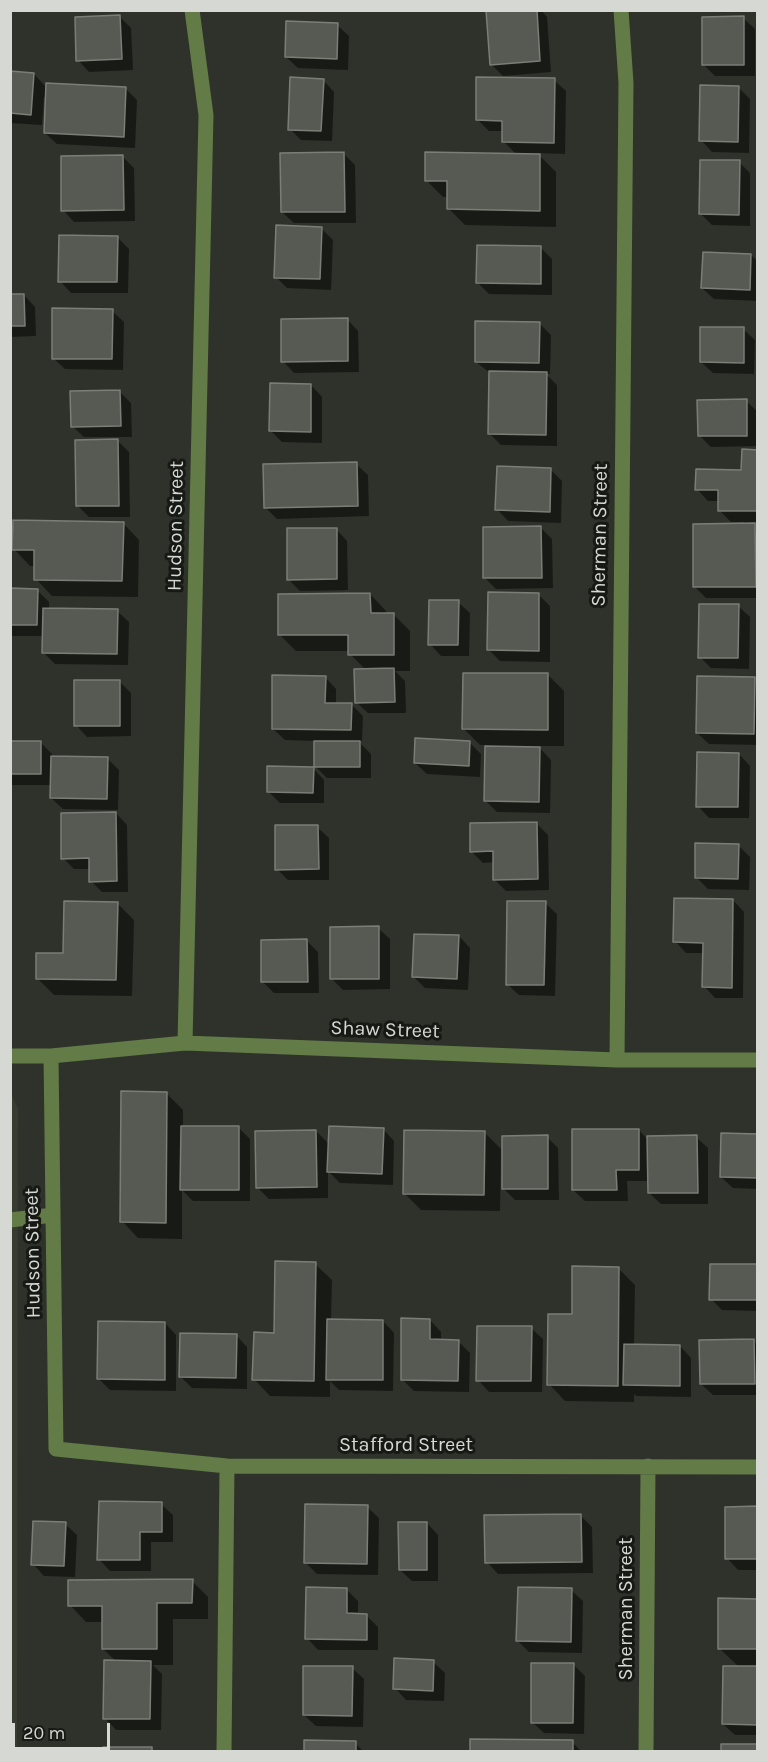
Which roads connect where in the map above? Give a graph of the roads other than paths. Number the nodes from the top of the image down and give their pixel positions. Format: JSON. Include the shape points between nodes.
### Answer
{"nodes":[{"id":1,"x":192,"y":10,"type":"edge"},
{"id":2,"x":621,"y":10,"type":"edge"},
{"id":3,"x":185,"y":1043,"type":"junction"},
{"id":4,"x":10,"y":1056,"type":"edge"},
{"id":5,"x":51,"y":1056,"type":"junction"},
{"id":6,"x":617,"y":1060,"type":"junction"},
{"id":7,"x":758,"y":1060,"type":"edge"},
{"id":8,"x":53,"y":1215,"type":"junction"},
{"id":9,"x":10,"y":1220,"type":"edge"},
{"id":10,"x":56,"y":1449,"type":"joint"},
{"id":11,"x":227,"y":1466,"type":"junction"},
{"id":12,"x":648,"y":1466,"type":"junction"},
{"id":13,"x":758,"y":1467,"type":"edge"},
{"id":14,"x":224,"y":1752,"type":"edge"},
{"id":15,"x":646,"y":1752,"type":"edge"}],
"edges":[{"from":1,"to":3,"type":"street","name":"Hudson Street","via":[[206,115]]},
{"from":2,"to":6,"type":"street","name":"Sherman Street","via":[[626,95]]},
{"from":3,"to":5,"type":"street","name":"Shaw Street"},
{"from":3,"to":6,"type":"street","name":"Shaw Street"},
{"from":4,"to":5,"type":"street","name":"Shaw Street"},
{"from":5,"to":8,"type":"street","name":"Hudson Street"},
{"from":6,"to":7,"type":"street","name":"Shaw Street"},
{"from":8,"to":9,"type":"street"},
{"from":8,"to":10,"type":"street","name":"Hudson Street"},
{"from":10,"to":11,"type":"street","name":"Stafford Street"},
{"from":11,"to":12,"type":"street","name":"Stafford Street"},
{"from":11,"to":14,"type":"street"},
{"from":12,"to":13,"type":"street","name":"Stafford Street"},
{"from":12,"to":15,"type":"street","name":"Sherman Street"}]}
